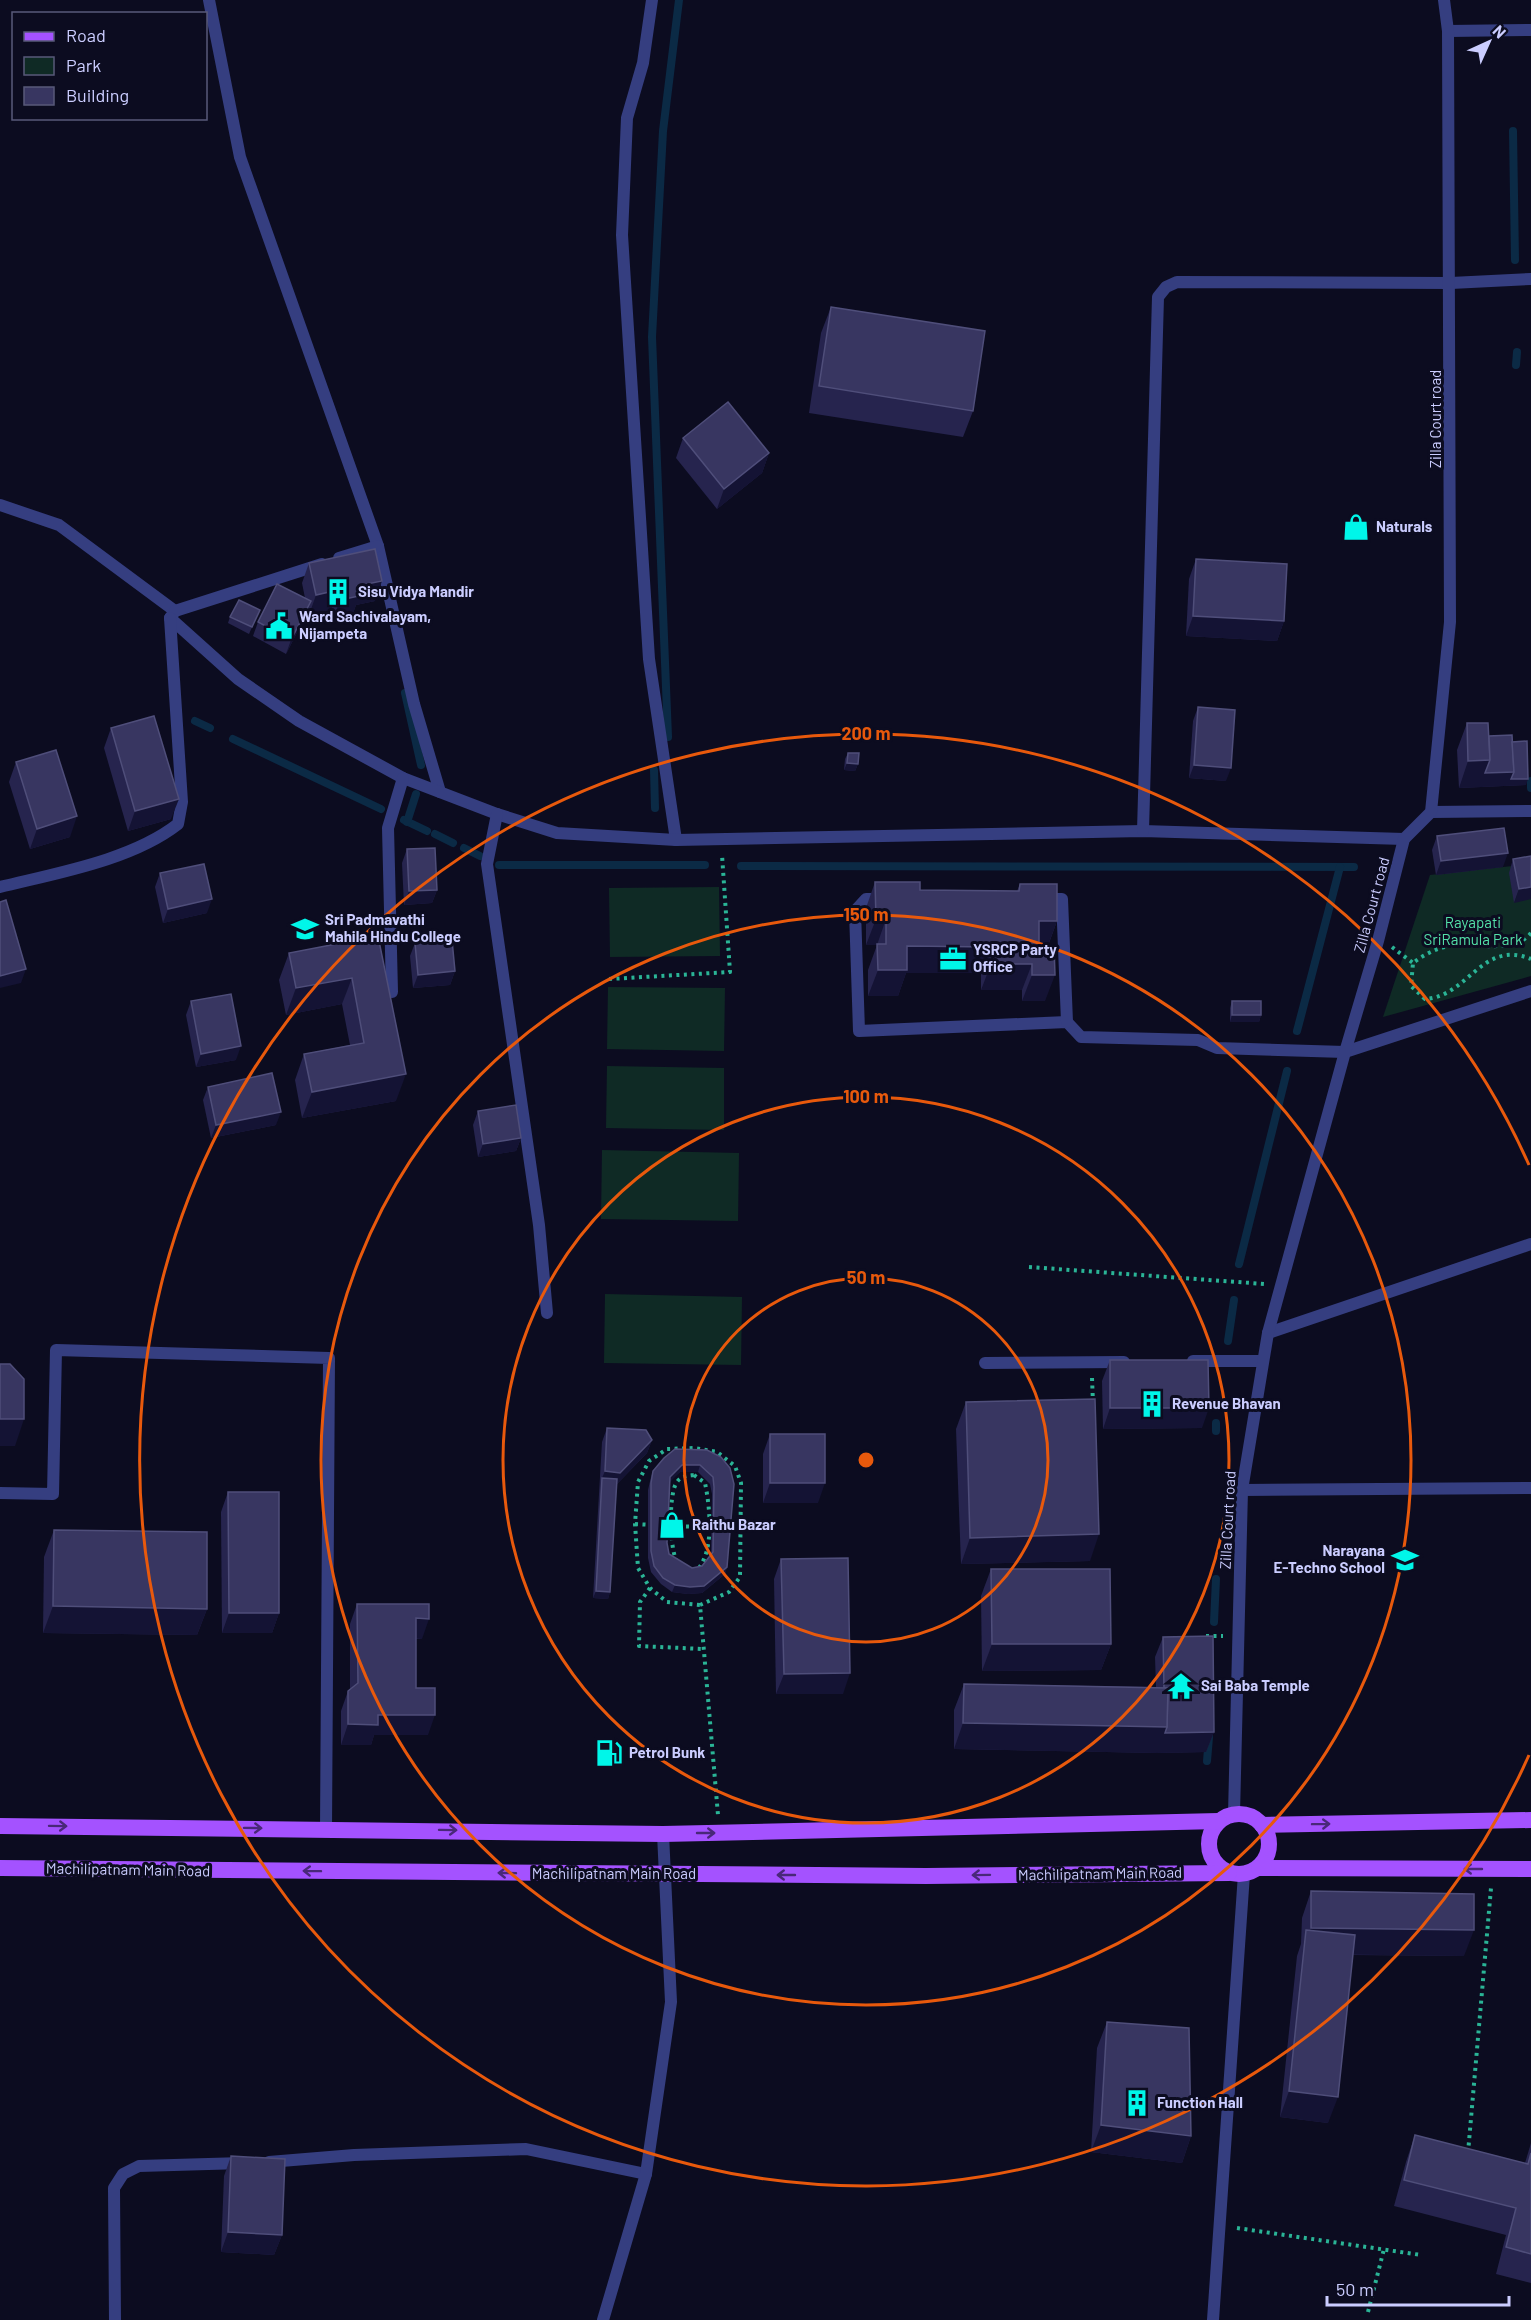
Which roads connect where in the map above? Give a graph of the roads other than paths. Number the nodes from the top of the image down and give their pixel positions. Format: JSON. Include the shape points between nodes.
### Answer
{"nodes":[{"id":1,"x":209,"y":0,"type":"edge"},
{"id":2,"x":652,"y":0,"type":"edge"},
{"id":3,"x":1444,"y":0,"type":"edge"},
{"id":4,"x":1531,"y":30,"type":"edge"},
{"id":5,"x":1448,"y":32,"type":"junction"},
{"id":6,"x":1531,"y":279,"type":"edge"},
{"id":7,"x":1451,"y":283,"type":"junction"},
{"id":8,"x":0,"y":505,"type":"edge"},
{"id":9,"x":378,"y":546,"type":"junction"},
{"id":10,"x":172,"y":614,"type":"junction"},
{"id":11,"x":403,"y":777,"type":"junction"},
{"id":12,"x":440,"y":792,"type":"junction"},
{"id":13,"x":1431,"y":812,"type":"junction"},
{"id":14,"x":1531,"y":812,"type":"edge"},
{"id":15,"x":497,"y":814,"type":"junction"},
{"id":16,"x":1143,"y":831,"type":"junction"},
{"id":17,"x":1404,"y":838,"type":"junction"},
{"id":18,"x":676,"y":840,"type":"junction"},
{"id":19,"x":0,"y":887,"type":"edge"},
{"id":20,"x":900,"y":899,"type":"edge"},
{"id":21,"x":1027,"y":899,"type":"edge"},
{"id":22,"x":1531,"y":991,"type":"edge"},
{"id":23,"x":392,"y":992,"type":"edge"},
{"id":24,"x":1067,"y":1022,"type":"junction"},
{"id":25,"x":1345,"y":1052,"type":"junction"},
{"id":26,"x":1531,"y":1244,"type":"edge"},
{"id":27,"x":547,"y":1313,"type":"dead end"},
{"id":28,"x":1268,"y":1333,"type":"junction"},
{"id":29,"x":1183,"y":1361,"type":"edge"},
{"id":30,"x":1263,"y":1361,"type":"junction"},
{"id":31,"x":1137,"y":1362,"type":"edge"},
{"id":32,"x":985,"y":1363,"type":"dead end"},
{"id":33,"x":1531,"y":1488,"type":"edge"},
{"id":34,"x":1242,"y":1490,"type":"junction"},
{"id":35,"x":0,"y":1493,"type":"edge"},
{"id":36,"x":1226,"y":1817,"type":"junction"},
{"id":37,"x":1531,"y":1820,"type":"edge"},
{"id":38,"x":1262,"y":1825,"type":"junction"},
{"id":39,"x":0,"y":1826,"type":"edge"},
{"id":40,"x":326,"y":1829,"type":"junction"},
{"id":41,"x":663,"y":1834,"type":"junction"},
{"id":42,"x":0,"y":1868,"type":"edge"},
{"id":43,"x":1531,"y":1869,"type":"edge"},
{"id":44,"x":1244,"y":1872,"type":"junction"},
{"id":45,"x":664,"y":1874,"type":"junction"},
{"id":46,"x":646,"y":2174,"type":"junction"},
{"id":47,"x":115,"y":2320,"type":"edge"},
{"id":48,"x":603,"y":2320,"type":"edge"},
{"id":49,"x":1214,"y":2320,"type":"edge"}],
"edges":[{"from":1,"to":9,"type":"street","via":[[240,157]]},
{"from":2,"to":18,"type":"street","via":[[643,63],[627,118],[622,235],[649,659]]},
{"from":3,"to":5,"type":"street","name":"Zilla Court road"},
{"from":4,"to":5,"type":"street"},
{"from":5,"to":7,"type":"street","name":"Zilla Court road"},
{"from":6,"to":7,"type":"street"},
{"from":7,"to":13,"type":"street","name":"Zilla Court road","via":[[1450,622]]},
{"from":7,"to":16,"type":"street","via":[[1177,282],[1158,297]]},
{"from":8,"to":10,"type":"street","via":[[59,525]]},
{"from":9,"to":10,"type":"street"},
{"from":9,"to":12,"type":"street","via":[[414,704]]},
{"from":10,"to":11,"type":"street","via":[[238,679],[299,721]]},
{"from":10,"to":19,"type":"street","via":[[182,802],[178,824],[162,836],[89,865]]},
{"from":11,"to":12,"type":"street"},
{"from":11,"to":23,"type":"street","via":[[388,828]]},
{"from":12,"to":15,"type":"street"},
{"from":13,"to":14,"type":"street"},
{"from":13,"to":17,"type":"street"},
{"from":15,"to":18,"type":"street","via":[[557,833]]},
{"from":15,"to":27,"type":"street","via":[[487,864],[539,1225]]},
{"from":16,"to":17,"type":"street"},
{"from":16,"to":18,"type":"street"},
{"from":17,"to":25,"type":"street","name":"Zilla Court road"},
{"from":20,"to":24,"type":"street","via":[[866,899],[855,911],[859,1031]]},
{"from":21,"to":24,"type":"street","via":[[1062,899]]},
{"from":22,"to":25,"type":"street"},
{"from":24,"to":25,"type":"street","via":[[1080,1037],[1198,1040],[1217,1048]]},
{"from":25,"to":28,"type":"street","name":"Zilla Court road"},
{"from":26,"to":28,"type":"street"},
{"from":28,"to":30,"type":"street","name":"Zilla Court road"},
{"from":29,"to":30,"type":"street"},
{"from":30,"to":34,"type":"street","name":"Zilla Court road"},
{"from":31,"to":32,"type":"street"},
{"from":33,"to":34,"type":"street"},
{"from":34,"to":36,"type":"street","name":"Zilla Court road"},
{"from":35,"to":40,"type":"street","via":[[53,1494],[56,1350],[329,1358]]},
{"from":36,"to":38,"type":"main road","via":[[1249,1816]]},
{"from":41,"to":36,"type":"main road","one_way":true},
{"from":36,"to":44,"type":"main road","via":[[1209,1836],[1209,1850],[1216,1864]]},
{"from":38,"to":37,"type":"main road","one_way":true},
{"from":38,"to":44,"type":"main road","via":[[1269,1839],[1268,1855]]},
{"from":39,"to":40,"type":"main road","one_way":true},
{"from":40,"to":41,"type":"main road","one_way":true},
{"from":41,"to":45,"type":"street"},
{"from":45,"to":42,"type":"main road","name":"Machilipatnam Main Road","one_way":true},
{"from":43,"to":44,"type":"main road","name":"Machilipatnam Main Road","one_way":true},
{"from":44,"to":45,"type":"main road","name":"Machilipatnam Main Road","one_way":true},
{"from":44,"to":49,"type":"street"},
{"from":45,"to":46,"type":"street","via":[[671,2002]]},
{"from":46,"to":47,"type":"street","via":[[526,2149],[139,2166],[123,2174],[114,2188]]},
{"from":46,"to":48,"type":"street"}]}
